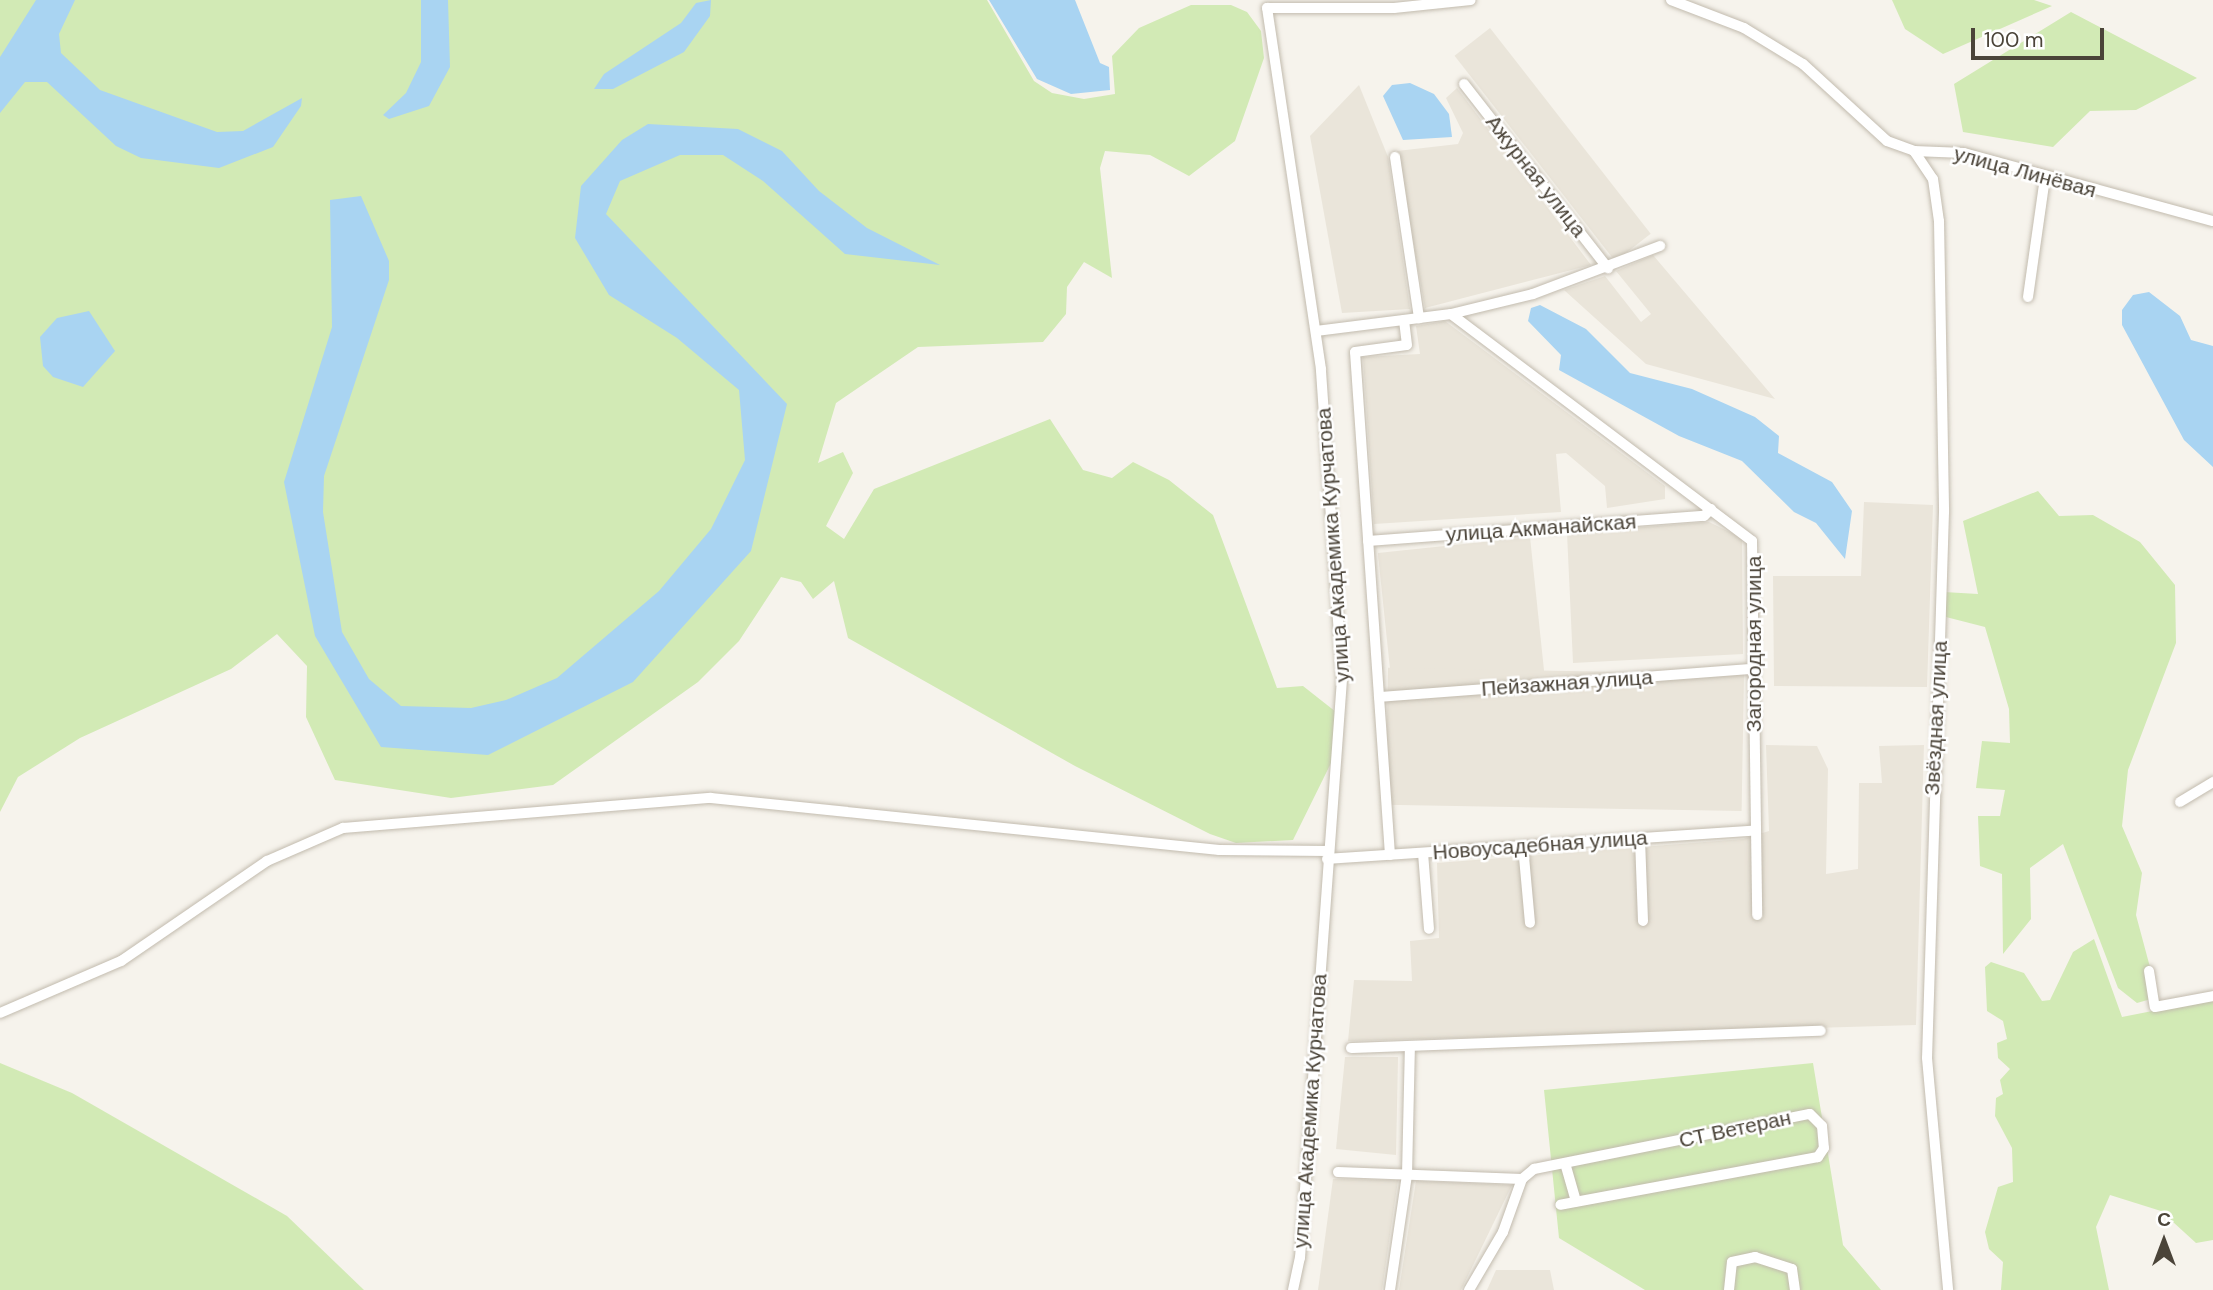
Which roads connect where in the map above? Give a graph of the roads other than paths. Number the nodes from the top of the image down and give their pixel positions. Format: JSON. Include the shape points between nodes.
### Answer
{"nodes":[{"id":1,"x":1471,"y":0,"type":"edge"},
{"id":2,"x":1671,"y":0,"type":"edge"},
{"id":3,"x":1266,"y":4,"type":"edge"},
{"id":4,"x":1464,"y":84,"type":"dead end"},
{"id":5,"x":1914,"y":151,"type":"junction"},
{"id":6,"x":1395,"y":157,"type":"dead end"},
{"id":7,"x":2045,"y":177,"type":"junction"},
{"id":8,"x":2213,"y":221,"type":"edge"},
{"id":9,"x":1660,"y":246,"type":"dead end"},
{"id":10,"x":1608,"y":268,"type":"junction"},
{"id":11,"x":2028,"y":297,"type":"dead end"},
{"id":12,"x":1451,"y":314,"type":"junction"},
{"id":13,"x":1419,"y":318,"type":"junction"},
{"id":14,"x":1404,"y":320,"type":"junction"},
{"id":15,"x":1316,"y":331,"type":"junction"},
{"id":16,"x":1711,"y":509,"type":"junction"},
{"id":17,"x":1368,"y":541,"type":"junction"},
{"id":18,"x":1755,"y":668,"type":"junction"},
{"id":19,"x":1379,"y":697,"type":"junction"},
{"id":20,"x":2213,"y":782,"type":"edge"},
{"id":21,"x":2180,"y":802,"type":"dead end"},
{"id":22,"x":1754,"y":831,"type":"junction"},
{"id":23,"x":1640,"y":839,"type":"junction"},
{"id":24,"x":1523,"y":846,"type":"junction"},
{"id":25,"x":1423,"y":853,"type":"junction"},
{"id":26,"x":1328,"y":855,"type":"junction"},
{"id":27,"x":1390,"y":855,"type":"junction"},
{"id":28,"x":1757,"y":915,"type":"dead end"},
{"id":29,"x":1643,"y":921,"type":"dead end"},
{"id":30,"x":1530,"y":923,"type":"dead end"},
{"id":31,"x":1429,"y":929,"type":"dead end"},
{"id":32,"x":2149,"y":971,"type":"dead end"},
{"id":33,"x":2213,"y":996,"type":"edge"},
{"id":34,"x":0,"y":1013,"type":"edge"},
{"id":35,"x":1821,"y":1031,"type":"dead end"},
{"id":36,"x":1410,"y":1047,"type":"junction"},
{"id":37,"x":1351,"y":1048,"type":"dead end"},
{"id":38,"x":1566,"y":1163,"type":"junction"},
{"id":39,"x":1338,"y":1172,"type":"dead end"},
{"id":40,"x":1407,"y":1175,"type":"junction"},
{"id":41,"x":1522,"y":1180,"type":"junction"},
{"id":42,"x":1576,"y":1201,"type":"junction"},
{"id":43,"x":1559,"y":1205,"type":"dead end"},
{"id":44,"x":1293,"y":1290,"type":"edge"},
{"id":45,"x":1390,"y":1290,"type":"edge"},
{"id":46,"x":1469,"y":1290,"type":"edge"},
{"id":47,"x":1729,"y":1290,"type":"edge"},
{"id":48,"x":1795,"y":1290,"type":"edge"},
{"id":49,"x":1948,"y":1290,"type":"edge"}],
"edges":[{"from":1,"to":3,"type":"street","name":"улица Академика Курчатова","via":[[1394,8]]},
{"from":2,"to":5,"type":"street","name":"улица Линёвая","via":[[1744,28],[1803,64],[1866,126]]},
{"from":3,"to":15,"type":"street","name":"улица Академика Курчатова"},
{"from":4,"to":10,"type":"street","name":"Ажурная улица"},
{"from":5,"to":7,"type":"street","name":"улица Линёвая","via":[[1965,153]]},
{"from":5,"to":49,"type":"street","name":"Звёздная улица","via":[[1933,179],[1939,221],[1944,512],[1927,1058]]},
{"from":6,"to":13,"type":"street"},
{"from":7,"to":8,"type":"street","name":"улица Линёвая"},
{"from":7,"to":11,"type":"street"},
{"from":9,"to":10,"type":"street"},
{"from":10,"to":12,"type":"street"},
{"from":12,"to":13,"type":"street"},
{"from":12,"to":16,"type":"street","name":"Загородная улица"},
{"from":13,"to":14,"type":"street"},
{"from":14,"to":15,"type":"street"},
{"from":14,"to":17,"type":"street","via":[[1407,345],[1355,352]]},
{"from":15,"to":26,"type":"street","name":"улица Академика Курчатова","via":[[1342,679]]},
{"from":16,"to":17,"type":"street","name":"улица Акманайская","via":[[1703,516]]},
{"from":16,"to":18,"type":"street","name":"Загородная улица","via":[[1746,533],[1756,552]]},
{"from":17,"to":19,"type":"street"},
{"from":18,"to":19,"type":"street","name":"Пейзажная улица"},
{"from":18,"to":22,"type":"street","name":"Загородная улица"},
{"from":19,"to":27,"type":"street"},
{"from":20,"to":21,"type":"street"},
{"from":22,"to":23,"type":"street","name":"Новоусадебная улица"},
{"from":22,"to":28,"type":"street","name":"Загородная улица"},
{"from":23,"to":24,"type":"street","name":"Новоусадебная улица"},
{"from":23,"to":29,"type":"street"},
{"from":24,"to":25,"type":"street","name":"Новоусадебная улица"},
{"from":24,"to":30,"type":"street"},
{"from":25,"to":27,"type":"street","name":"Новоусадебная улица"},
{"from":25,"to":31,"type":"street"},
{"from":26,"to":27,"type":"street","name":"Новоусадебная улица"},
{"from":26,"to":34,"type":"street","name":"Новоусадебная улица","via":[[1219,850],[711,798],[343,828],[267,861],[141,951]]},
{"from":26,"to":44,"type":"street","name":"улица Академика Курчатова","via":[[1300,1258]]},
{"from":32,"to":33,"type":"street","via":[[2155,1006]]},
{"from":35,"to":36,"type":"street"},
{"from":36,"to":37,"type":"street"},
{"from":36,"to":40,"type":"street"},
{"from":38,"to":41,"type":"street","name":"СТ Ветеран","via":[[1534,1169]]},
{"from":38,"to":42,"type":"street"},
{"from":38,"to":42,"type":"street","name":"СТ Ветеран","via":[[1810,1114],[1822,1126],[1824,1148],[1818,1157]]},
{"from":39,"to":40,"type":"street"},
{"from":40,"to":41,"type":"street"},
{"from":40,"to":45,"type":"street"},
{"from":41,"to":46,"type":"street","via":[[1503,1232]]},
{"from":42,"to":43,"type":"street","name":"СТ Ветеран"},
{"from":47,"to":48,"type":"street","via":[[1732,1262],[1755,1257],[1792,1269]]}]}
